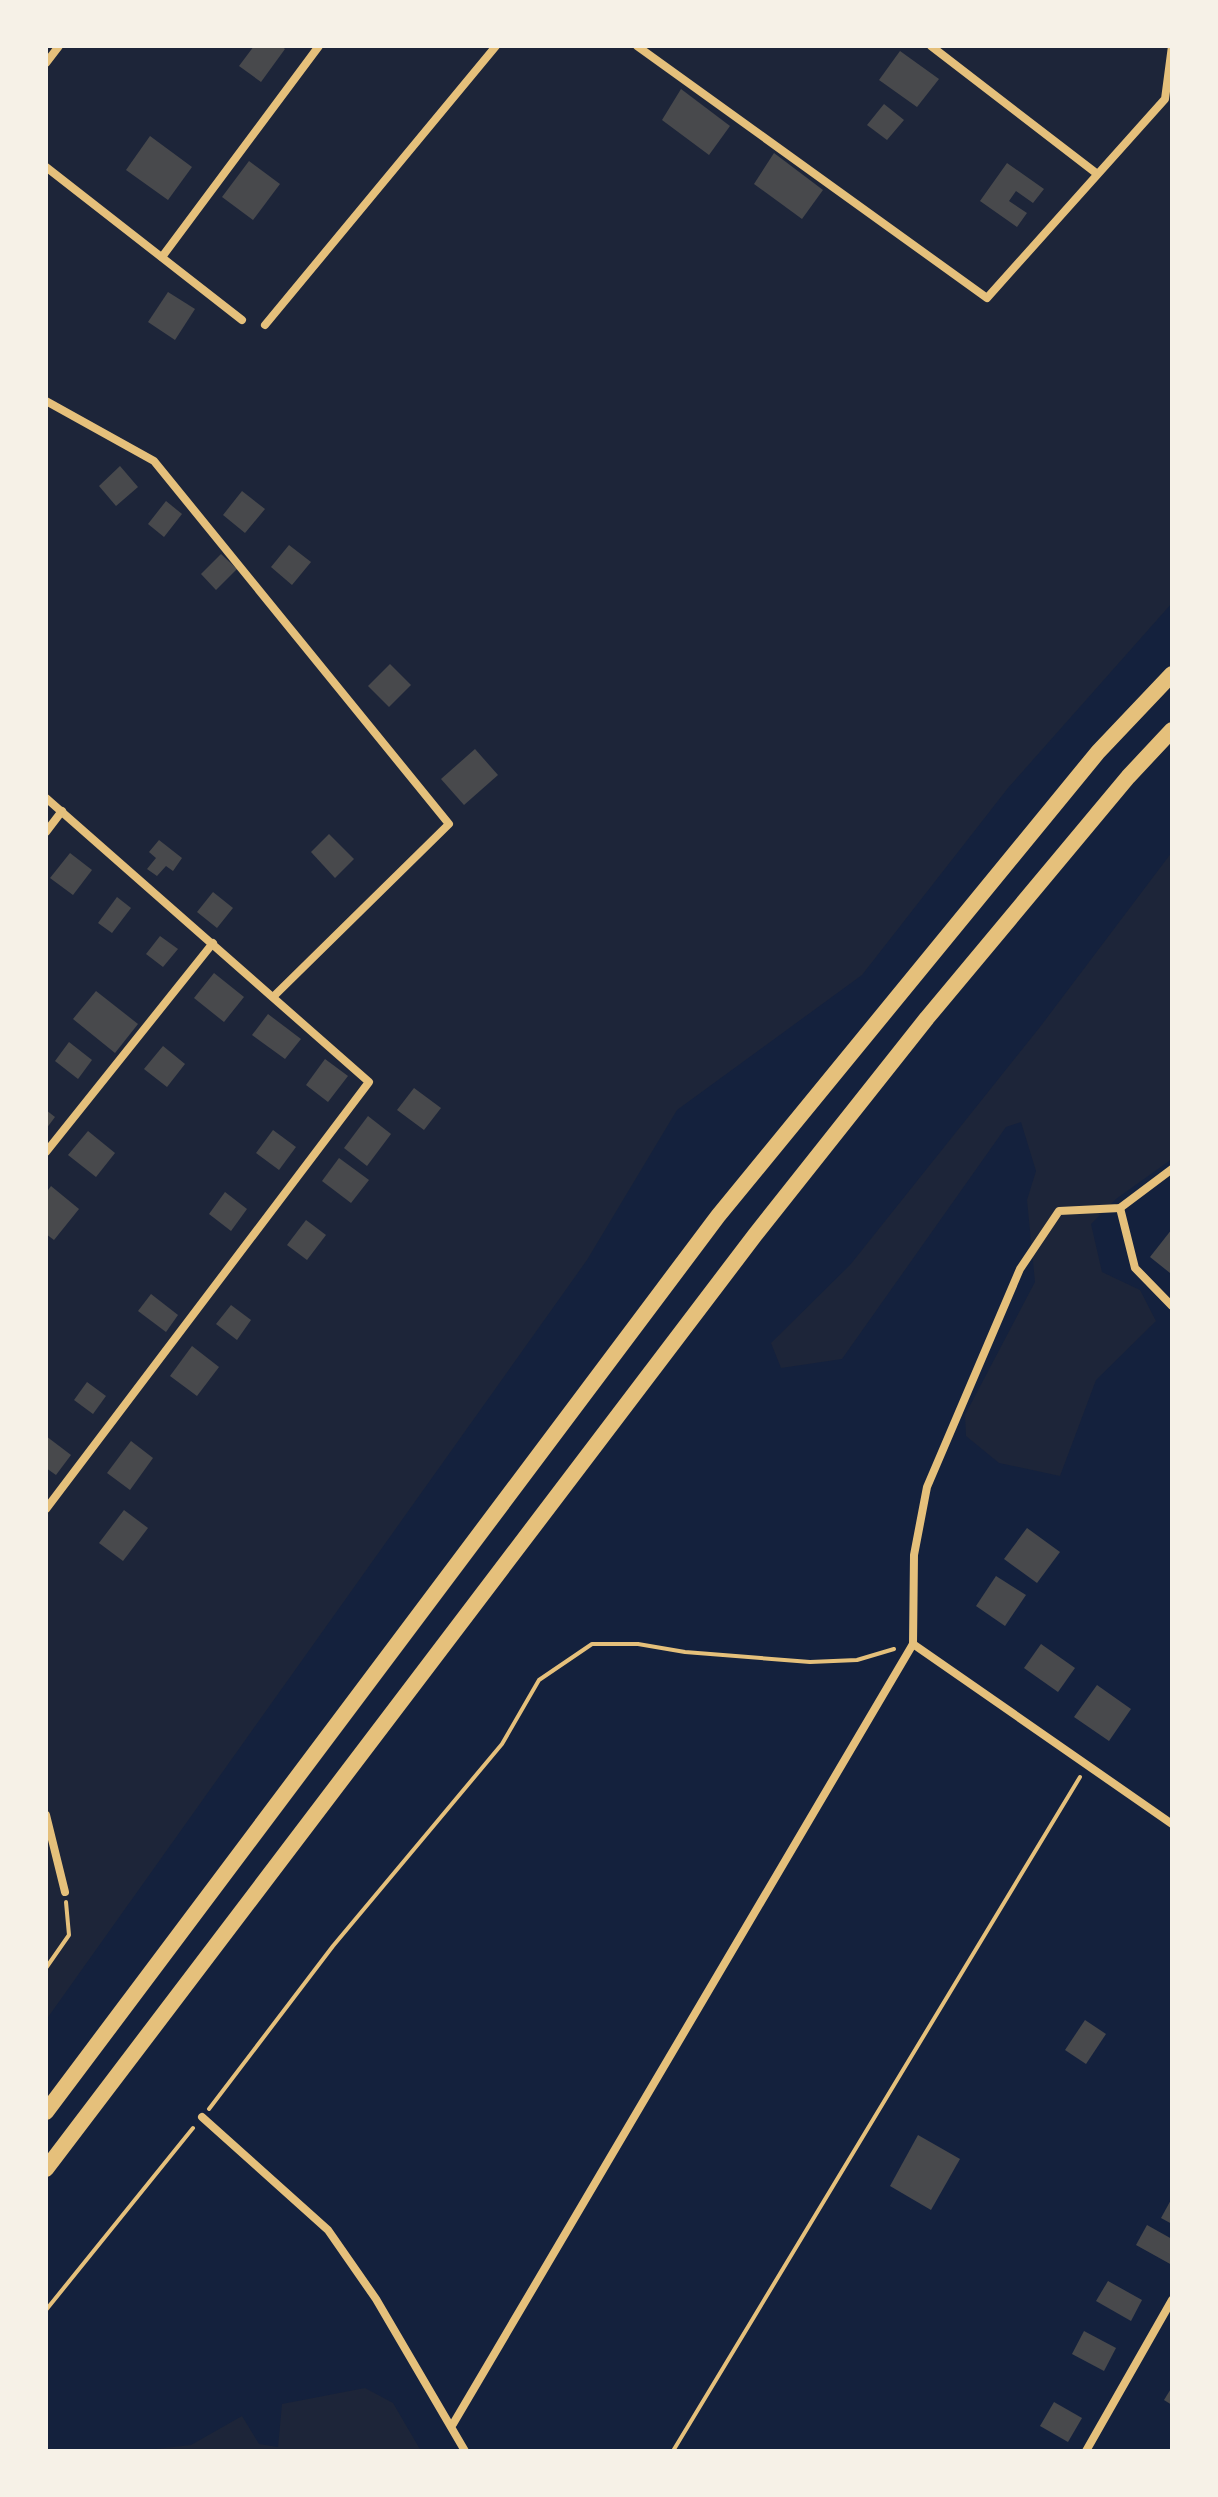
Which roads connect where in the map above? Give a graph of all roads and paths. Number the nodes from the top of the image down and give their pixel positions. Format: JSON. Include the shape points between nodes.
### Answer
{"nodes":[{"id":1,"x":59,"y":46,"type":"edge"},
{"id":2,"x":319,"y":46,"type":"edge"},
{"id":3,"x":496,"y":46,"type":"edge"},
{"id":4,"x":639,"y":46,"type":"edge"},
{"id":5,"x":931,"y":46,"type":"edge"},
{"id":6,"x":1172,"y":46,"type":"edge"},
{"id":7,"x":46,"y":63,"type":"edge"},
{"id":8,"x":46,"y":167,"type":"edge"},
{"id":9,"x":1096,"y":173,"type":"junction"},
{"id":10,"x":162,"y":257,"type":"junction"},
{"id":11,"x":242,"y":320,"type":"dead end"},
{"id":12,"x":265,"y":325,"type":"dead end"},
{"id":13,"x":46,"y":401,"type":"edge"},
{"id":14,"x":1172,"y":674,"type":"edge"},
{"id":15,"x":1172,"y":730,"type":"edge"},
{"id":16,"x":46,"y":798,"type":"edge"},
{"id":17,"x":62,"y":811,"type":"junction"},
{"id":18,"x":46,"y":832,"type":"edge"},
{"id":19,"x":213,"y":943,"type":"junction"},
{"id":20,"x":273,"y":997,"type":"junction"},
{"id":21,"x":46,"y":1152,"type":"edge"},
{"id":22,"x":1172,"y":1169,"type":"edge"},
{"id":23,"x":1120,"y":1208,"type":"junction"},
{"id":24,"x":1172,"y":1306,"type":"edge"},
{"id":25,"x":46,"y":1509,"type":"edge"},
{"id":26,"x":913,"y":1644,"type":"junction"},
{"id":27,"x":1088,"y":1765,"type":"junction"},
{"id":28,"x":46,"y":1815,"type":"edge"},
{"id":29,"x":1172,"y":1824,"type":"edge"},
{"id":30,"x":65,"y":1892,"type":"joint"},
{"id":31,"x":46,"y":1968,"type":"edge"},
{"id":32,"x":46,"y":2112,"type":"edge"},
{"id":33,"x":202,"y":2117,"type":"junction"},
{"id":34,"x":46,"y":2169,"type":"edge"},
{"id":35,"x":1172,"y":2300,"type":"edge"},
{"id":36,"x":46,"y":2310,"type":"edge"},
{"id":37,"x":453,"y":2424,"type":"junction"},
{"id":38,"x":465,"y":2451,"type":"edge"},
{"id":39,"x":673,"y":2451,"type":"edge"},
{"id":40,"x":1086,"y":2451,"type":"edge"}],
"edges":[{"from":1,"to":7,"type":"street"},
{"from":2,"to":10,"type":"street"},
{"from":3,"to":12,"type":"street"},
{"from":4,"to":9,"type":"street","via":[[987,298]]},
{"from":5,"to":9,"type":"street"},
{"from":6,"to":9,"type":"street","via":[[1165,99]]},
{"from":8,"to":10,"type":"street"},
{"from":10,"to":11,"type":"street"},
{"from":13,"to":20,"type":"street","via":[[154,461],[449,824]]},
{"from":14,"to":32,"type":"highway","via":[[1098,752],[718,1216]]},
{"from":15,"to":34,"type":"highway","via":[[927,1018],[755,1235]]},
{"from":16,"to":17,"type":"street"},
{"from":17,"to":18,"type":"street"},
{"from":17,"to":19,"type":"street"},
{"from":19,"to":20,"type":"street"},
{"from":19,"to":21,"type":"street"},
{"from":20,"to":25,"type":"street","via":[[369,1082]]},
{"from":22,"to":23,"type":"street"},
{"from":23,"to":24,"type":"street","via":[[1135,1268]]},
{"from":23,"to":26,"type":"street","via":[[1059,1211],[1020,1269],[927,1487],[914,1555]]},
{"from":26,"to":27,"type":"street"},
{"from":26,"to":33,"type":"path","via":[[857,1660],[810,1662],[638,1644],[592,1644],[581,1651],[539,1680],[502,1744],[333,1946]]},
{"from":26,"to":37,"type":"street"},
{"from":27,"to":29,"type":"street"},
{"from":27,"to":39,"type":"path"},
{"from":28,"to":30,"type":"street"},
{"from":30,"to":31,"type":"path","via":[[69,1935]]},
{"from":33,"to":36,"type":"path"},
{"from":33,"to":37,"type":"street","via":[[328,2230]]},
{"from":35,"to":40,"type":"street"},
{"from":37,"to":38,"type":"street"}]}
